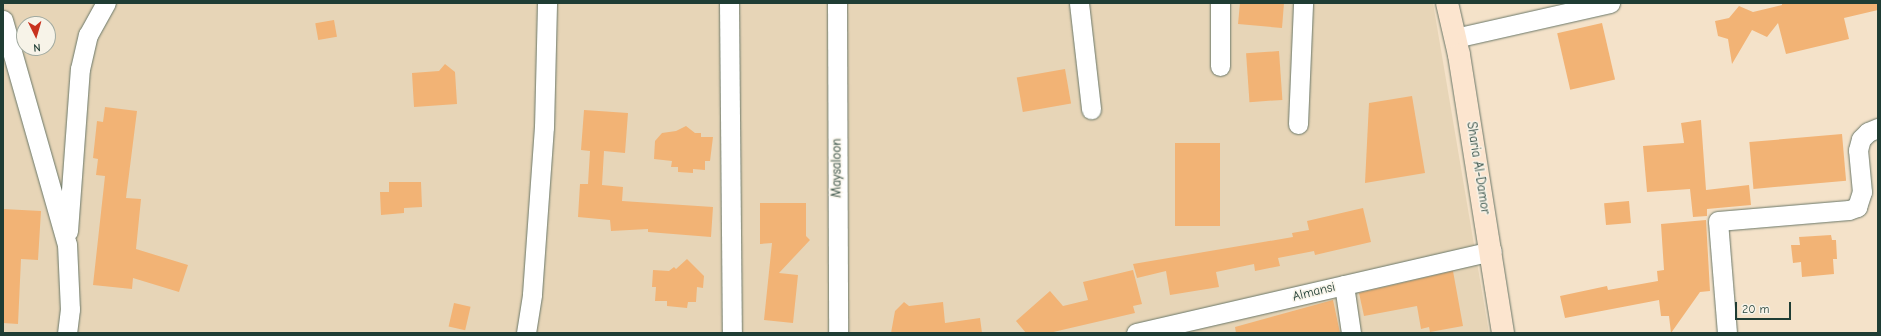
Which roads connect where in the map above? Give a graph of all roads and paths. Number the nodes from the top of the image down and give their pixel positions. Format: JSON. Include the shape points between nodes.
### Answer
{"nodes":[{"id":1,"x":106,"y":3,"type":"edge"},
{"id":2,"x":547,"y":3,"type":"edge"},
{"id":3,"x":729,"y":3,"type":"edge"},
{"id":4,"x":837,"y":3,"type":"edge"},
{"id":5,"x":1079,"y":3,"type":"edge"},
{"id":6,"x":1220,"y":3,"type":"edge"},
{"id":7,"x":1303,"y":3,"type":"edge"},
{"id":8,"x":1447,"y":3,"type":"edge"},
{"id":9,"x":1610,"y":3,"type":"edge"},
{"id":10,"x":3,"y":20,"type":"edge"},
{"id":11,"x":1455,"y":38,"type":"junction"},
{"id":12,"x":1220,"y":66,"type":"dead end"},
{"id":13,"x":1091,"y":109,"type":"dead end"},
{"id":14,"x":1298,"y":124,"type":"dead end"},
{"id":15,"x":1878,"y":128,"type":"edge"},
{"id":16,"x":67,"y":244,"type":"junction"},
{"id":17,"x":1492,"y":251,"type":"junction"},
{"id":18,"x":1344,"y":285,"type":"junction"},
{"id":19,"x":1186,"y":328,"type":"edge"},
{"id":20,"x":67,"y":333,"type":"edge"},
{"id":21,"x":526,"y":333,"type":"edge"},
{"id":22,"x":732,"y":333,"type":"edge"},
{"id":23,"x":838,"y":333,"type":"edge"},
{"id":24,"x":1136,"y":333,"type":"edge"},
{"id":25,"x":1351,"y":333,"type":"edge"},
{"id":26,"x":1503,"y":333,"type":"edge"},
{"id":27,"x":1727,"y":333,"type":"edge"}],
"edges":[{"from":1,"to":16,"type":"street","via":[[88,35],[80,69]]},
{"from":2,"to":21,"type":"street","via":[[544,127],[532,294]]},
{"from":3,"to":22,"type":"street"},
{"from":4,"to":23,"type":"street","name":"Maysaloon"},
{"from":5,"to":13,"type":"street"},
{"from":6,"to":12,"type":"street"},
{"from":7,"to":14,"type":"street"},
{"from":8,"to":11,"type":"street","name":"Sharia Al-Damor"},
{"from":9,"to":11,"type":"street"},
{"from":10,"to":16,"type":"street"},
{"from":11,"to":17,"type":"street","name":"Sharia Al-Damor"},
{"from":15,"to":27,"type":"street","via":[[1868,132],[1861,139],[1858,150],[1862,192],[1857,207],[1849,210],[1718,221]]},
{"from":16,"to":20,"type":"street","via":[[70,309]]},
{"from":17,"to":18,"type":"street","name":"Almansi"},
{"from":17,"to":26,"type":"street","name":"Sharia Al-Damor"},
{"from":18,"to":19,"type":"street","name":"Almansi"},
{"from":18,"to":25,"type":"street"},
{"from":19,"to":24,"type":"street","name":"Almansi"}]}
